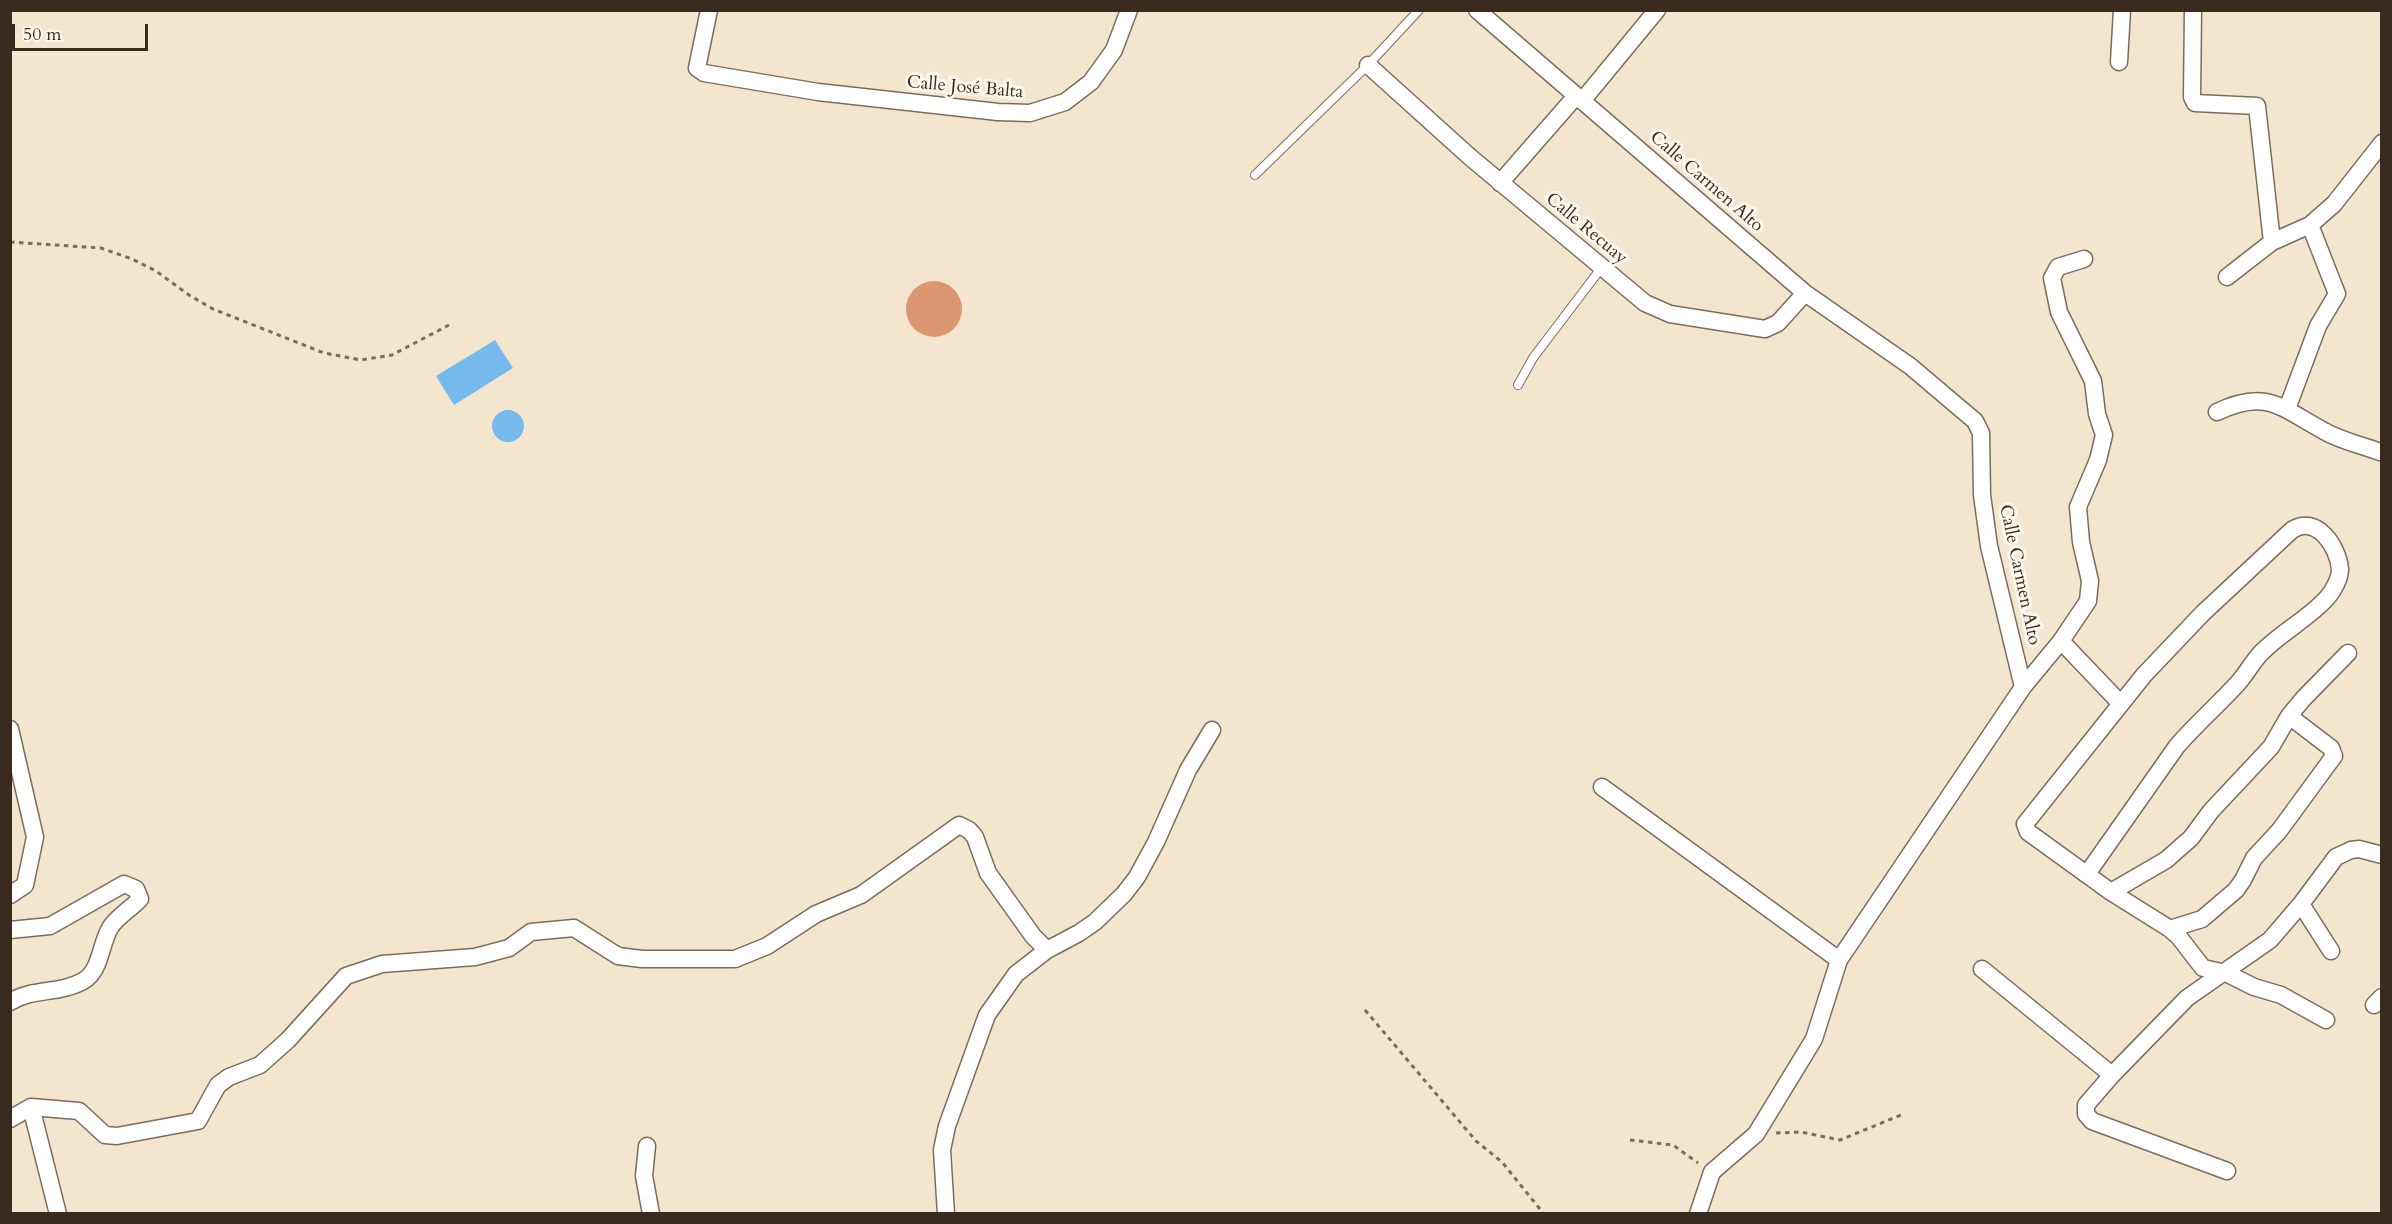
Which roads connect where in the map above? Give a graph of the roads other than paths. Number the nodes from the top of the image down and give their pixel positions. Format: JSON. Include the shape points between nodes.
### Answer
{"nodes":[{"id":1,"x":709,"y":10,"type":"edge"},
{"id":2,"x":1129,"y":10,"type":"edge"},
{"id":3,"x":1419,"y":10,"type":"edge"},
{"id":4,"x":1477,"y":10,"type":"edge"},
{"id":5,"x":1657,"y":10,"type":"edge"},
{"id":6,"x":2122,"y":10,"type":"edge"},
{"id":7,"x":2193,"y":10,"type":"edge"},
{"id":8,"x":2119,"y":62,"type":"dead end"},
{"id":9,"x":1368,"y":65,"type":"junction"},
{"id":10,"x":1579,"y":98,"type":"junction"},
{"id":11,"x":2382,"y":144,"type":"edge"},
{"id":12,"x":1255,"y":175,"type":"dead end"},
{"id":13,"x":1500,"y":183,"type":"junction"},
{"id":14,"x":2310,"y":225,"type":"junction"},
{"id":15,"x":2272,"y":242,"type":"junction"},
{"id":16,"x":2084,"y":260,"type":"dead end"},
{"id":17,"x":1602,"y":267,"type":"junction"},
{"id":18,"x":2227,"y":277,"type":"dead end"},
{"id":19,"x":1805,"y":293,"type":"junction"},
{"id":20,"x":1518,"y":386,"type":"dead end"},
{"id":21,"x":2288,"y":409,"type":"junction"},
{"id":22,"x":2217,"y":412,"type":"dead end"},
{"id":23,"x":2380,"y":452,"type":"edge"},
{"id":24,"x":2061,"y":641,"type":"junction"},
{"id":25,"x":2349,"y":653,"type":"dead end"},
{"id":26,"x":2023,"y":687,"type":"junction"},
{"id":27,"x":2121,"y":704,"type":"junction"},
{"id":28,"x":2289,"y":716,"type":"junction"},
{"id":29,"x":10,"y":729,"type":"edge"},
{"id":30,"x":1212,"y":730,"type":"dead end"},
{"id":31,"x":1602,"y":787,"type":"dead end"},
{"id":32,"x":2382,"y":855,"type":"edge"},
{"id":33,"x":2087,"y":874,"type":"junction"},
{"id":34,"x":2111,"y":892,"type":"junction"},
{"id":35,"x":10,"y":895,"type":"edge"},
{"id":36,"x":2301,"y":904,"type":"junction"},
{"id":37,"x":2170,"y":929,"type":"junction"},
{"id":38,"x":10,"y":930,"type":"edge"},
{"id":39,"x":1047,"y":950,"type":"junction"},
{"id":40,"x":2331,"y":951,"type":"dead end"},
{"id":41,"x":1839,"y":960,"type":"junction"},
{"id":42,"x":1982,"y":969,"type":"dead end"},
{"id":43,"x":2226,"y":973,"type":"junction"},
{"id":44,"x":10,"y":1002,"type":"edge"},
{"id":45,"x":2326,"y":1020,"type":"dead end"},
{"id":46,"x":2112,"y":1075,"type":"junction"},
{"id":47,"x":31,"y":1107,"type":"junction"},
{"id":48,"x":10,"y":1119,"type":"edge"},
{"id":49,"x":647,"y":1146,"type":"dead end"},
{"id":50,"x":2227,"y":1171,"type":"dead end"},
{"id":51,"x":58,"y":1214,"type":"edge"},
{"id":52,"x":651,"y":1214,"type":"edge"},
{"id":53,"x":946,"y":1214,"type":"edge"},
{"id":54,"x":1698,"y":1214,"type":"edge"}],
"edges":[{"from":1,"to":2,"type":"street","name":"Calle José Balta","via":[[698,71],[818,92],[1030,113],[1065,102],[1091,82],[1114,50]]},
{"from":3,"to":9,"type":"lane"},
{"from":4,"to":10,"type":"street","name":"Calle Carmen Alto"},
{"from":5,"to":10,"type":"street"},
{"from":6,"to":8,"type":"street"},
{"from":7,"to":15,"type":"street","via":[[2195,103],[2257,106]]},
{"from":9,"to":12,"type":"lane"},
{"from":9,"to":13,"type":"street","name":"Calle Recuay"},
{"from":10,"to":13,"type":"street"},
{"from":10,"to":19,"type":"street","name":"Calle Carmen Alto"},
{"from":11,"to":14,"type":"street","via":[[2334,204]]},
{"from":13,"to":17,"type":"street","name":"Calle Recuay"},
{"from":14,"to":15,"type":"street"},
{"from":14,"to":21,"type":"street","via":[[2337,294],[2318,326]]},
{"from":15,"to":18,"type":"street"},
{"from":16,"to":24,"type":"street","via":[[2058,267],[2052,278],[2059,312],[2094,381],[2097,414],[2104,435],[2078,507],[2090,581],[2088,601]]},
{"from":17,"to":19,"type":"street","name":"Calle Recuay","via":[[1645,303],[1670,314],[1765,329],[1778,323]]},
{"from":17,"to":20,"type":"lane","via":[[1533,358]]},
{"from":19,"to":26,"type":"street","name":"Calle Carmen Alto","via":[[1910,366],[1975,421],[1981,433],[1982,495],[1989,546]]},
{"from":21,"to":22,"type":"street","via":[[2255,399]]},
{"from":21,"to":23,"type":"street","via":[[2326,432]]},
{"from":24,"to":26,"type":"street"},
{"from":24,"to":27,"type":"street"},
{"from":25,"to":28,"type":"street"},
{"from":26,"to":41,"type":"street"},
{"from":27,"to":33,"type":"street","via":[[2025,824],[2028,832]]},
{"from":27,"to":33,"type":"street","via":[[2203,613],[2292,530],[2308,525],[2327,538],[2340,570],[2328,597],[2261,654],[2193,727]]},
{"from":28,"to":34,"type":"street","via":[[2271,747],[2191,838],[2166,860]]},
{"from":28,"to":37,"type":"street","via":[[2331,748],[2334,756],[2279,831],[2254,858],[2236,890],[2202,919]]},
{"from":29,"to":35,"type":"street","via":[[35,837],[25,885]]},
{"from":30,"to":39,"type":"street","via":[[1188,770],[1137,877],[1109,910],[1079,933]]},
{"from":31,"to":41,"type":"street"},
{"from":32,"to":36,"type":"street","via":[[2359,849],[2336,857]]},
{"from":33,"to":34,"type":"street"},
{"from":34,"to":37,"type":"street"},
{"from":36,"to":40,"type":"street"},
{"from":36,"to":43,"type":"street","via":[[2270,940]]},
{"from":37,"to":43,"type":"street","via":[[2203,968]]},
{"from":38,"to":44,"type":"street","via":[[50,926],[124,884],[136,889],[140,899],[111,925],[96,968],[84,981]]},
{"from":39,"to":47,"type":"street","via":[[988,873],[975,837],[959,825],[861,896],[816,914],[767,946],[735,959],[618,956],[574,928],[531,932],[509,948],[475,957],[382,964],[346,976],[260,1065],[218,1085],[198,1121],[105,1135],[79,1111]]},
{"from":39,"to":53,"type":"street","via":[[1009,982],[981,1029],[950,1115],[942,1150]]},
{"from":41,"to":54,"type":"street","via":[[1814,1039],[1756,1134],[1712,1172]]},
{"from":42,"to":46,"type":"street"},
{"from":43,"to":45,"type":"street","via":[[2281,995]]},
{"from":43,"to":46,"type":"street","via":[[2187,998]]},
{"from":46,"to":50,"type":"street","via":[[2086,1105],[2086,1114],[2092,1121]]},
{"from":47,"to":48,"type":"street"},
{"from":47,"to":51,"type":"street"},
{"from":49,"to":52,"type":"street","via":[[644,1176]]}]}
